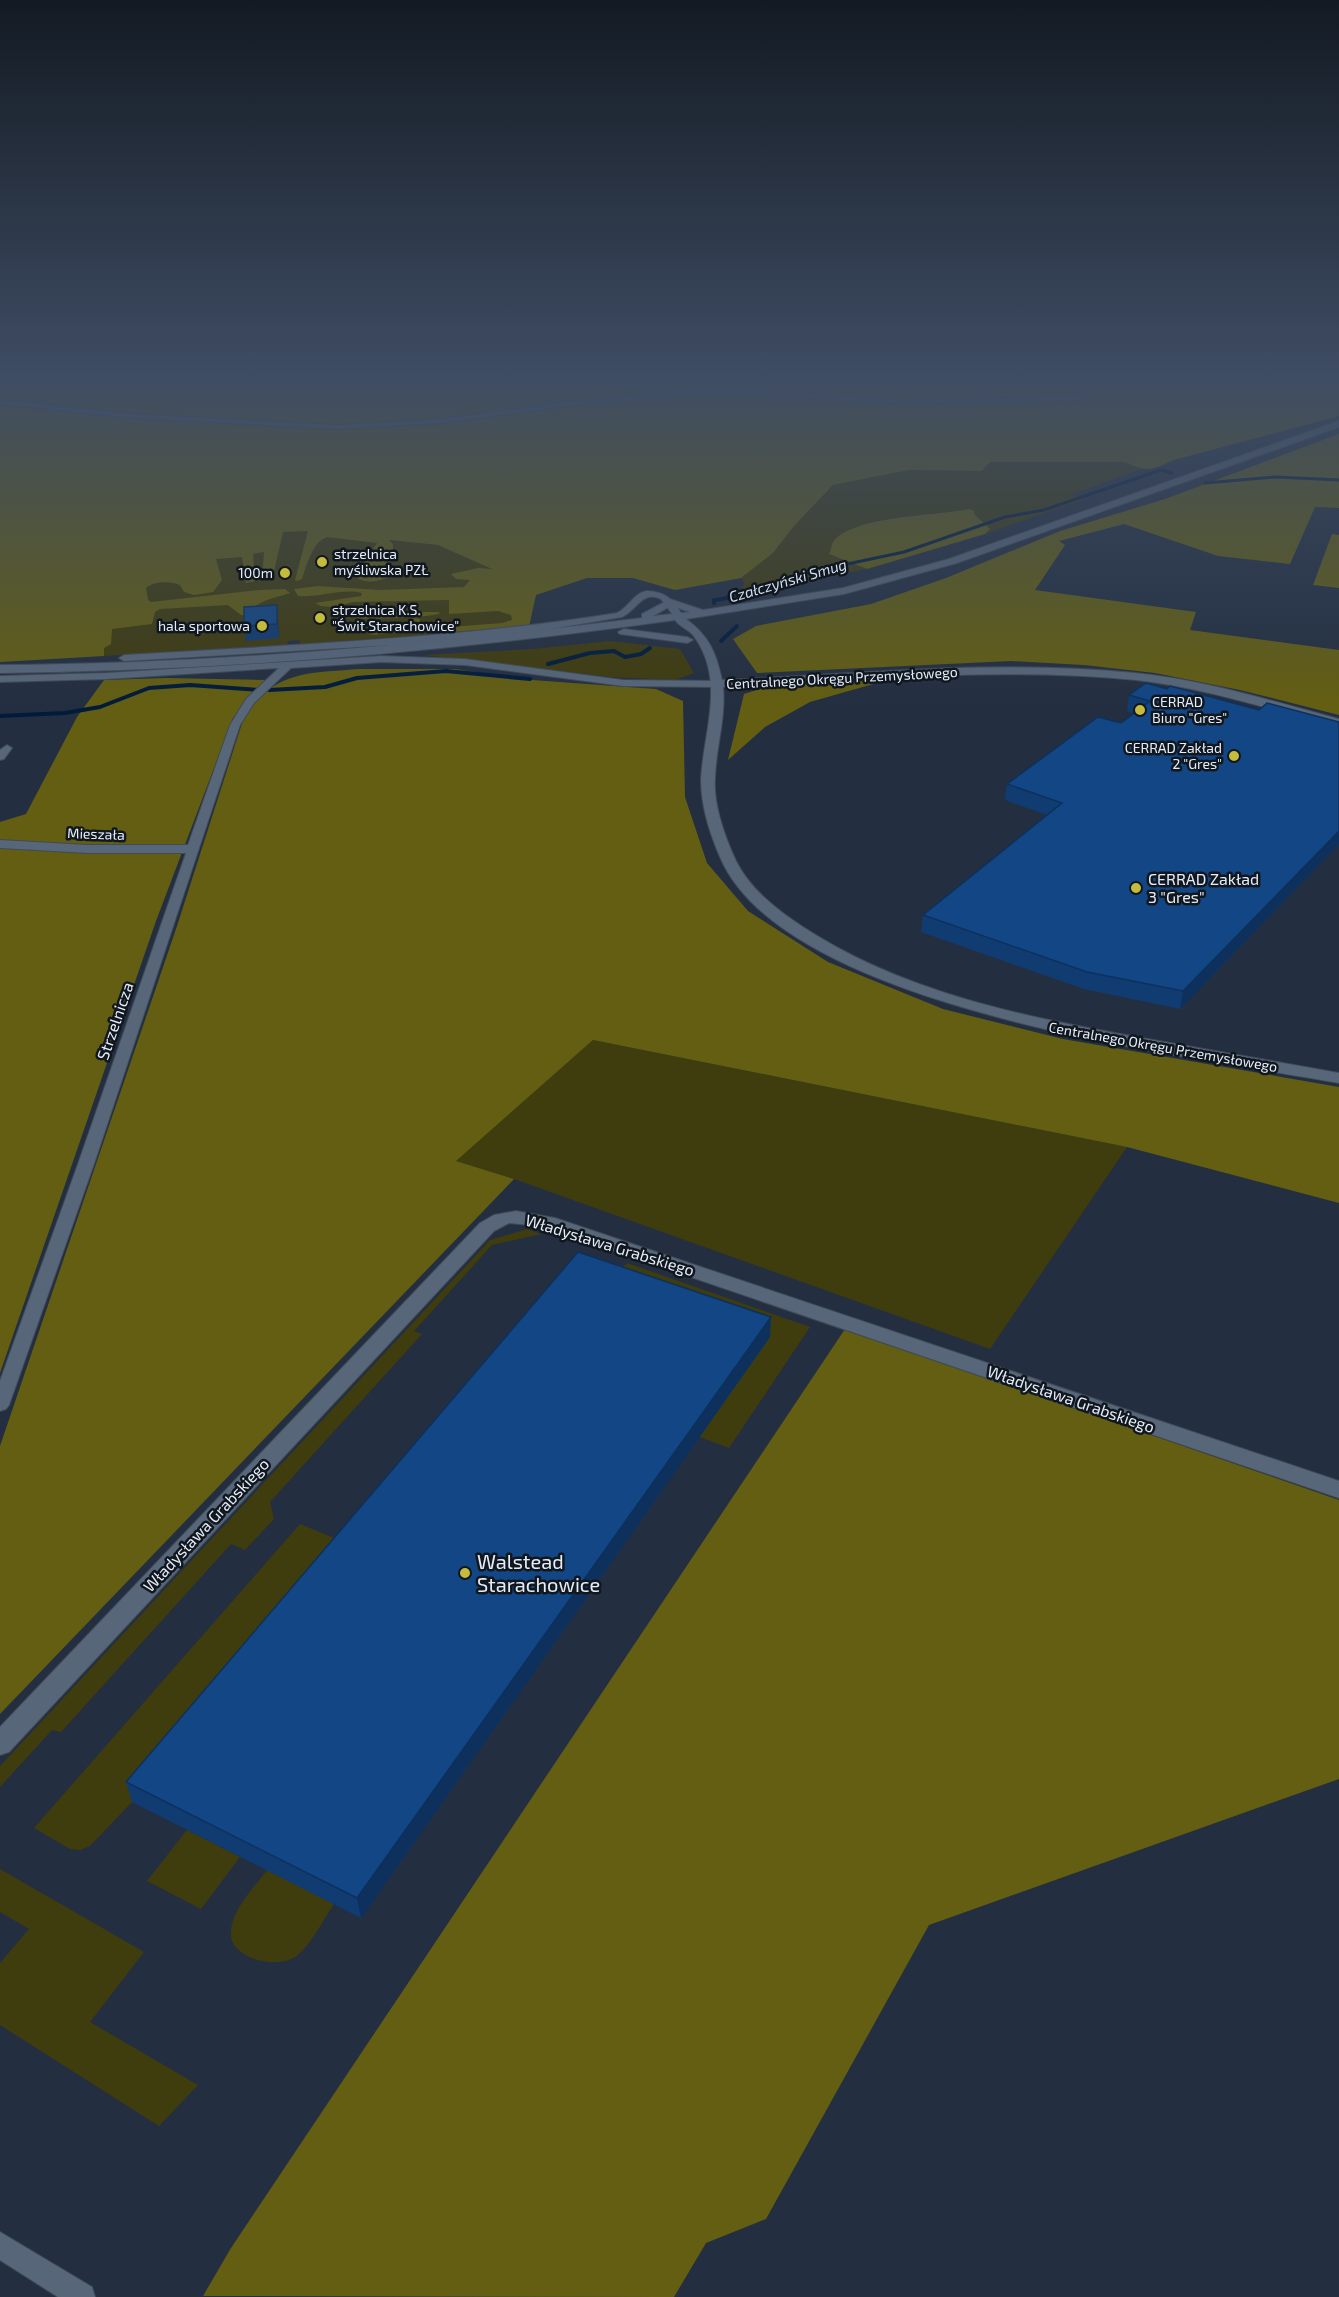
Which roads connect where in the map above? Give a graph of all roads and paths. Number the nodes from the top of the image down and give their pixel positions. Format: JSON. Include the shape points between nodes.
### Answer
{"nodes":[{"id":1,"x":1159,"y":488,"type":"edge"},
{"id":2,"x":670,"y":602,"type":"junction"},
{"id":3,"x":714,"y":616,"type":"junction"},
{"id":4,"x":681,"y":620,"type":"junction"},
{"id":5,"x":624,"y":628,"type":"junction"},
{"id":6,"x":693,"y":638,"type":"junction"},
{"id":7,"x":124,"y":658,"type":"dead end"},
{"id":8,"x":289,"y":664,"type":"junction"},
{"id":9,"x":0,"y":669,"type":"edge"},
{"id":10,"x":0,"y":680,"type":"edge"},
{"id":11,"x":718,"y":684,"type":"junction"},
{"id":12,"x":1339,"y":723,"type":"edge"},
{"id":13,"x":0,"y":844,"type":"edge"},
{"id":14,"x":192,"y":849,"type":"junction"},
{"id":15,"x":1339,"y":1078,"type":"edge"},
{"id":16,"x":0,"y":1405,"type":"edge"},
{"id":17,"x":1339,"y":1490,"type":"edge"},
{"id":18,"x":0,"y":1744,"type":"edge"},
{"id":19,"x":0,"y":2245,"type":"edge"},
{"id":20,"x":82,"y":2297,"type":"edge"}],
"edges":[{"from":1,"to":3,"type":"street","via":[[946,564],[844,591]]},
{"from":2,"to":3,"type":"street"},
{"from":2,"to":4,"type":"street"},
{"from":2,"to":5,"type":"street"},
{"from":2,"to":7,"type":"street","via":[[659,594],[645,595],[624,613],[457,637],[295,644]]},
{"from":3,"to":4,"type":"street"},
{"from":3,"to":6,"type":"street"},
{"from":4,"to":5,"type":"street"},
{"from":4,"to":6,"type":"street","via":[[680,630]]},
{"from":5,"to":6,"type":"street"},
{"from":5,"to":9,"type":"street","via":[[501,644],[146,665]]},
{"from":6,"to":11,"type":"street","via":[[707,650]]},
{"from":8,"to":10,"type":"street"},
{"from":8,"to":11,"type":"street","via":[[424,660],[623,683]]},
{"from":8,"to":14,"type":"street","name":"Strzelnicza","via":[[239,717]]},
{"from":11,"to":12,"type":"street","name":"Centralnego Okręgu Przemysłowego","via":[[993,671],[1078,672],[1138,677],[1227,692]]},
{"from":11,"to":15,"type":"street","name":"Centralnego Okręgu Przemysłowego","via":[[719,718],[708,786],[724,851],[755,896],[790,925],[878,974],[966,1006],[1083,1033]]},
{"from":13,"to":14,"type":"street","name":"Mieszała"},
{"from":14,"to":16,"type":"street","name":"Strzelnicza"},
{"from":17,"to":18,"type":"street","name":"Władysława Grabskiego","via":[[548,1222],[505,1218],[487,1227]]},
{"from":19,"to":20,"type":"street"}]}
